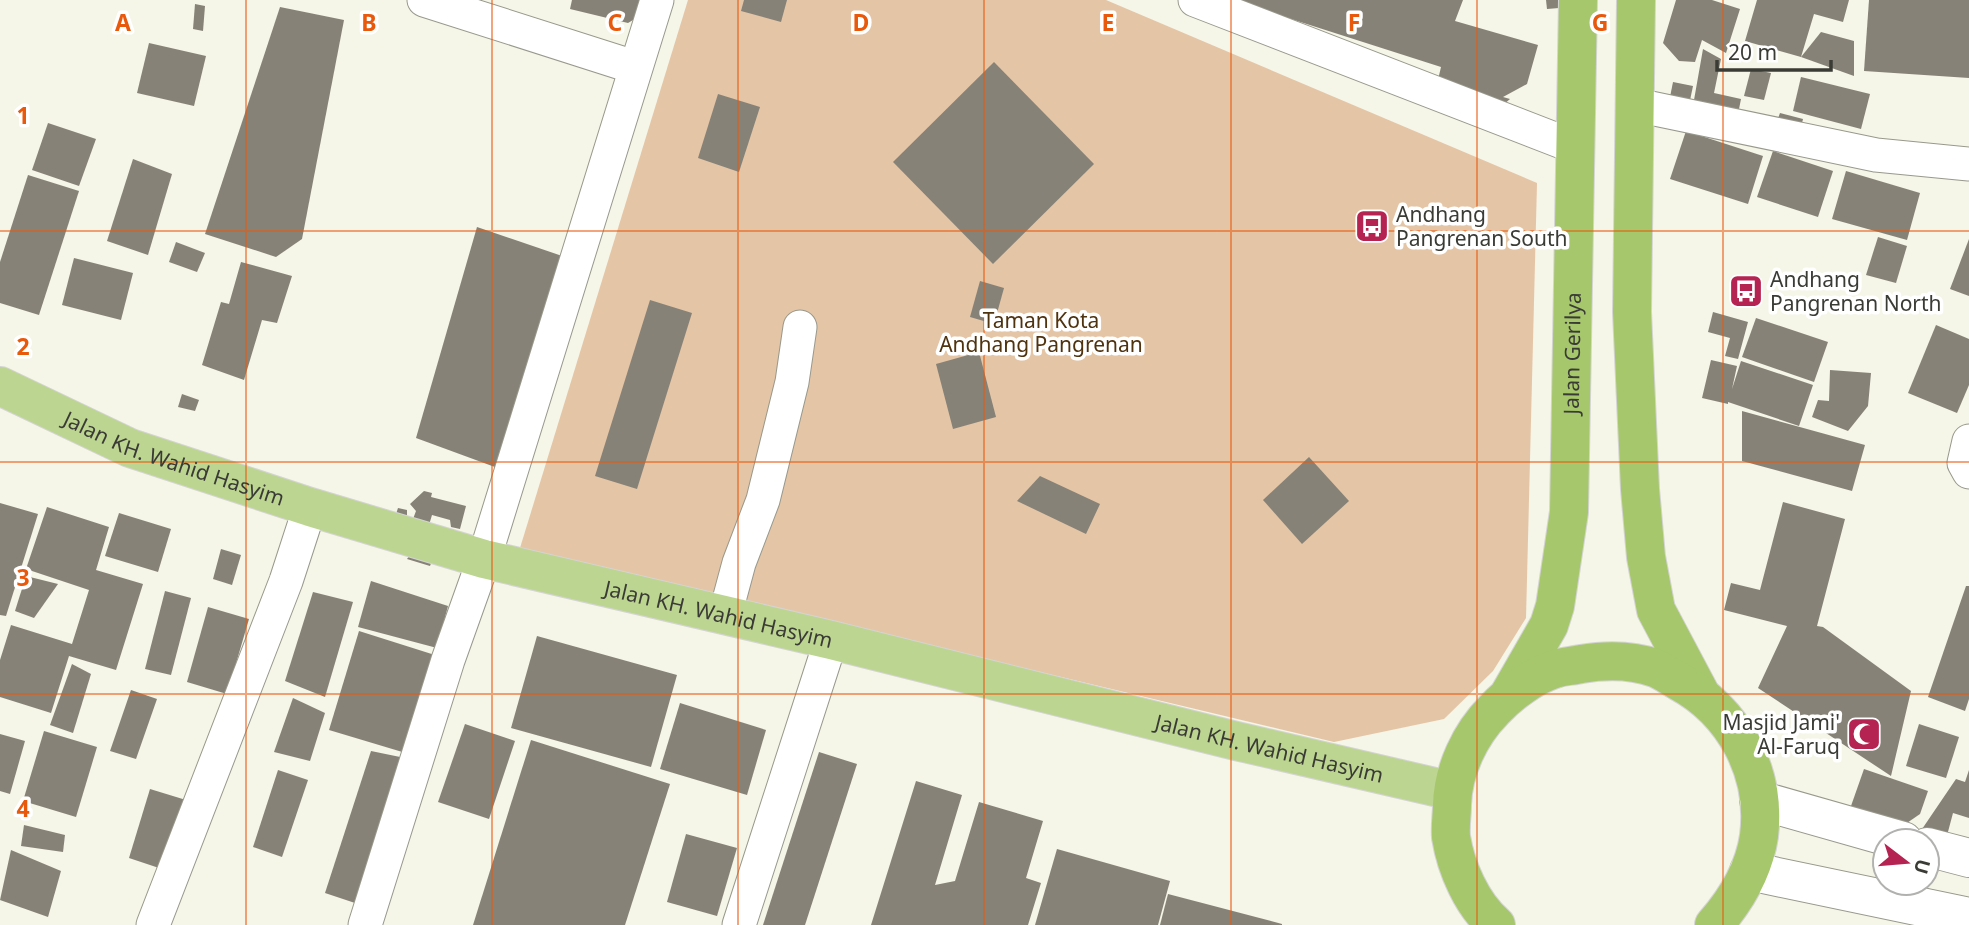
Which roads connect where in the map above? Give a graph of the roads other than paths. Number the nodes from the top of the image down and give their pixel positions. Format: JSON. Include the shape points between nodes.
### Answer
{"nodes":[{"id":1,"x":424,"y":0,"type":"edge"},
{"id":2,"x":657,"y":0,"type":"edge"},
{"id":3,"x":1195,"y":0,"type":"edge"},
{"id":4,"x":1578,"y":0,"type":"edge"},
{"id":5,"x":1636,"y":0,"type":"edge"},
{"id":6,"x":635,"y":67,"type":"junction"},
{"id":7,"x":1636,"y":105,"type":"junction"},
{"id":8,"x":1575,"y":148,"type":"junction"},
{"id":9,"x":1969,"y":164,"type":"edge"},
{"id":10,"x":800,"y":327,"type":"dead end"},
{"id":11,"x":0,"y":386,"type":"edge"},
{"id":12,"x":1969,"y":441,"type":"edge"},
{"id":13,"x":1969,"y":472,"type":"edge"},
{"id":14,"x":310,"y":506,"type":"junction"},
{"id":15,"x":484,"y":559,"type":"junction"},
{"id":16,"x":725,"y":615,"type":"junction"},
{"id":17,"x":831,"y":640,"type":"junction"},
{"id":18,"x":1510,"y":693,"type":"junction"},
{"id":19,"x":1700,"y":693,"type":"junction"},
{"id":20,"x":1452,"y":791,"type":"junction"},
{"id":21,"x":1759,"y":800,"type":"junction"},
{"id":22,"x":1871,"y":832,"type":"edge"},
{"id":23,"x":1941,"y":851,"type":"edge"},
{"id":24,"x":1969,"y":858,"type":"edge"},
{"id":25,"x":1749,"y":871,"type":"junction"},
{"id":26,"x":1969,"y":917,"type":"edge"},
{"id":27,"x":1492,"y":922,"type":"edge"},
{"id":28,"x":153,"y":925,"type":"edge"},
{"id":29,"x":365,"y":925,"type":"edge"},
{"id":30,"x":739,"y":925,"type":"edge"},
{"id":31,"x":1714,"y":925,"type":"edge"}],
"edges":[{"from":1,"to":6,"type":"street"},
{"from":2,"to":6,"type":"street"},
{"from":3,"to":8,"type":"street"},
{"from":4,"to":8,"type":"highway","name":"Jalan Gerilya"},
{"from":5,"to":7,"type":"highway"},
{"from":6,"to":15,"type":"street"},
{"from":7,"to":9,"type":"street","via":[[1875,155]]},
{"from":7,"to":19,"type":"highway","via":[[1632,312],[1646,557],[1656,610]]},
{"from":8,"to":18,"type":"highway","name":"Jalan Gerilya","via":[[1569,512],[1549,625]]},
{"from":10,"to":16,"type":"street","via":[[792,382],[763,500]]},
{"from":11,"to":14,"type":"main road","name":"Jalan KH. Wahid Hasyim","via":[[130,448]]},
{"from":12,"to":13,"type":"street","via":[[1964,463]]},
{"from":14,"to":15,"type":"main road","name":"Jalan KH. Wahid Hasyim"},
{"from":14,"to":28,"type":"street","via":[[286,581]]},
{"from":15,"to":16,"type":"main road","name":"Jalan KH. Wahid Hasyim"},
{"from":15,"to":29,"type":"street"},
{"from":16,"to":17,"type":"main road","name":"Jalan KH. Wahid Hasyim"},
{"from":17,"to":20,"type":"main road","name":"Jalan KH. Wahid Hasyim"},
{"from":17,"to":30,"type":"street"},
{"from":18,"to":19,"type":"highway","via":[[1554,669],[1605,660],[1655,668]]},
{"from":18,"to":20,"type":"highway","via":[[1476,732],[1463,754]]},
{"from":19,"to":21,"type":"highway","via":[[1730,723],[1750,760]]},
{"from":20,"to":27,"type":"highway","via":[[1451,836],[1464,880]]},
{"from":21,"to":22,"type":"street"},
{"from":21,"to":25,"type":"highway","via":[[1759,836]]},
{"from":23,"to":24,"type":"street"},
{"from":25,"to":26,"type":"street"},
{"from":25,"to":31,"type":"highway","via":[[1732,905]]}]}
